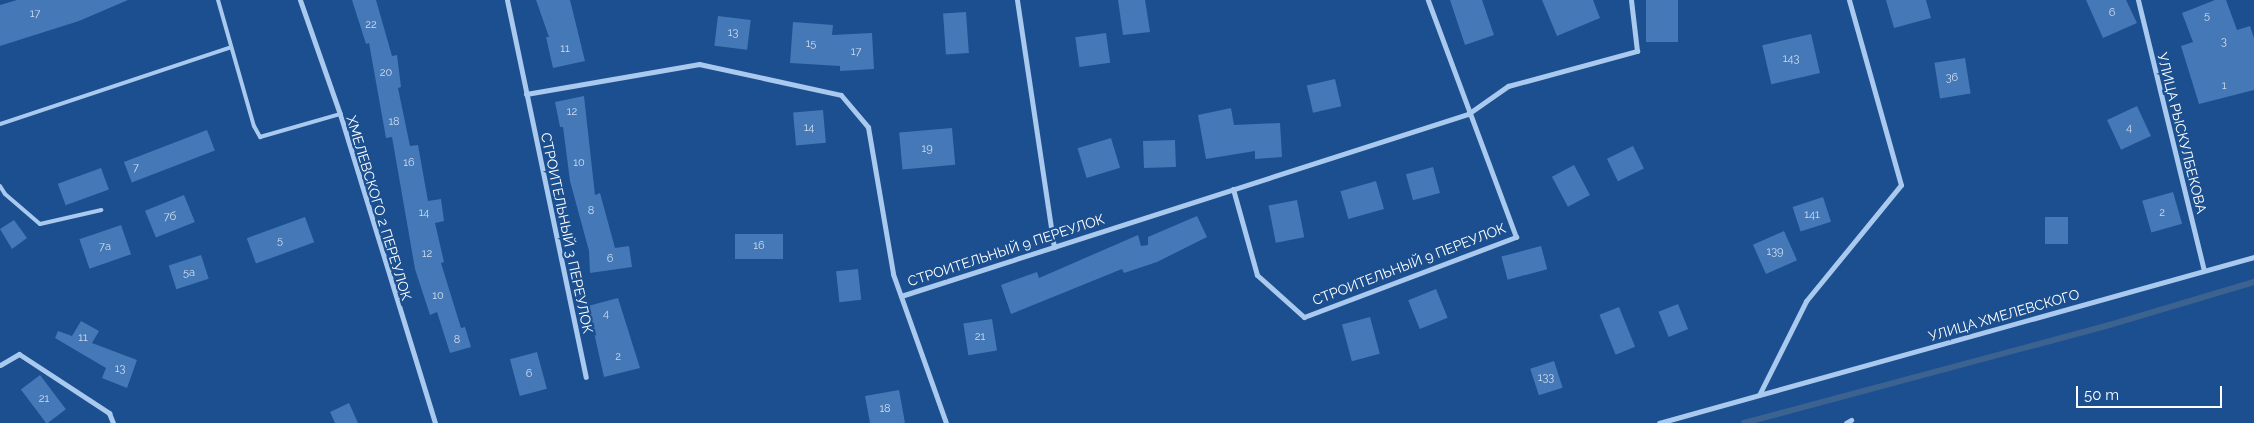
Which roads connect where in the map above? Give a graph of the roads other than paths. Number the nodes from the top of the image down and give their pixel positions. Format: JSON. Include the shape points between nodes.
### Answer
{"nodes":[{"id":1,"x":218,"y":0,"type":"edge"},
{"id":2,"x":300,"y":0,"type":"edge"},
{"id":3,"x":507,"y":0,"type":"edge"},
{"id":4,"x":1017,"y":0,"type":"edge"},
{"id":5,"x":1428,"y":0,"type":"edge"},
{"id":6,"x":1631,"y":0,"type":"edge"},
{"id":7,"x":1849,"y":0,"type":"edge"},
{"id":8,"x":2138,"y":0,"type":"edge"},
{"id":9,"x":231,"y":47,"type":"junction"},
{"id":10,"x":526,"y":94,"type":"junction"},
{"id":11,"x":340,"y":114,"type":"junction"},
{"id":12,"x":1468,"y":114,"type":"junction"},
{"id":13,"x":0,"y":124,"type":"edge"},
{"id":14,"x":0,"y":186,"type":"edge"},
{"id":15,"x":1233,"y":189,"type":"junction"},
{"id":16,"x":101,"y":210,"type":"dead end"},
{"id":17,"x":1054,"y":247,"type":"junction"},
{"id":18,"x":2254,"y":256,"type":"edge"},
{"id":19,"x":2204,"y":270,"type":"junction"},
{"id":20,"x":901,"y":296,"type":"junction"},
{"id":21,"x":0,"y":365,"type":"edge"},
{"id":22,"x":586,"y":377,"type":"dead end"},
{"id":23,"x":1759,"y":395,"type":"junction"},
{"id":24,"x":113,"y":423,"type":"edge"},
{"id":25,"x":435,"y":423,"type":"edge"},
{"id":26,"x":946,"y":423,"type":"edge"},
{"id":27,"x":1659,"y":423,"type":"edge"}],
"edges":[{"from":1,"to":9,"type":"lane"},
{"from":2,"to":11,"type":"street","name":"ХМЕЛЕВСКОГО 2 ПЕРЕУЛОК"},
{"from":3,"to":10,"type":"street","name":"СТРОИТЕЛЬНЫЙ 3 ПЕРЕУЛОК"},
{"from":4,"to":17,"type":"street"},
{"from":5,"to":12,"type":"street"},
{"from":6,"to":12,"type":"street","name":"СТРОИТЕЛЬНЫЙ 9 ПЕРЕУЛОК","via":[[1637,51],[1508,86]]},
{"from":7,"to":23,"type":"street","via":[[1901,186],[1806,301]]},
{"from":8,"to":19,"type":"street","name":"УЛИЦА РЫСКУЛБЕКОВА"},
{"from":9,"to":11,"type":"lane","via":[[260,137]]},
{"from":9,"to":13,"type":"lane"},
{"from":10,"to":20,"type":"street","via":[[699,64],[840,94],[868,127],[893,274]]},
{"from":10,"to":22,"type":"street","name":"СТРОИТЕЛЬНЫЙ 3 ПЕРЕУЛОК"},
{"from":11,"to":25,"type":"street","name":"ХМЕЛЕВСКОГО 2 ПЕРЕУЛОК"},
{"from":12,"to":15,"type":"street","name":"СТРОИТЕЛЬНЫЙ 9 ПЕРЕУЛОК"},
{"from":12,"to":15,"type":"street","name":"СТРОИТЕЛЬНЫЙ 9 ПЕРЕУЛОК","via":[[1516,238],[1304,317],[1257,275]]},
{"from":14,"to":16,"type":"lane","via":[[40,224]]},
{"from":15,"to":17,"type":"street","name":"СТРОИТЕЛЬНЫЙ 9 ПЕРЕУЛОК"},
{"from":17,"to":20,"type":"street","name":"СТРОИТЕЛЬНЫЙ 9 ПЕРЕУЛОК"},
{"from":18,"to":19,"type":"street","name":"УЛИЦА ХМЕЛЕВСКОГО"},
{"from":19,"to":23,"type":"street","name":"УЛИЦА ХМЕЛЕВСКОГО"},
{"from":20,"to":26,"type":"street"},
{"from":21,"to":24,"type":"street","via":[[19,354],[109,413]]},
{"from":23,"to":27,"type":"street","name":"УЛИЦА ХМЕЛЕВСКОГО"}]}
